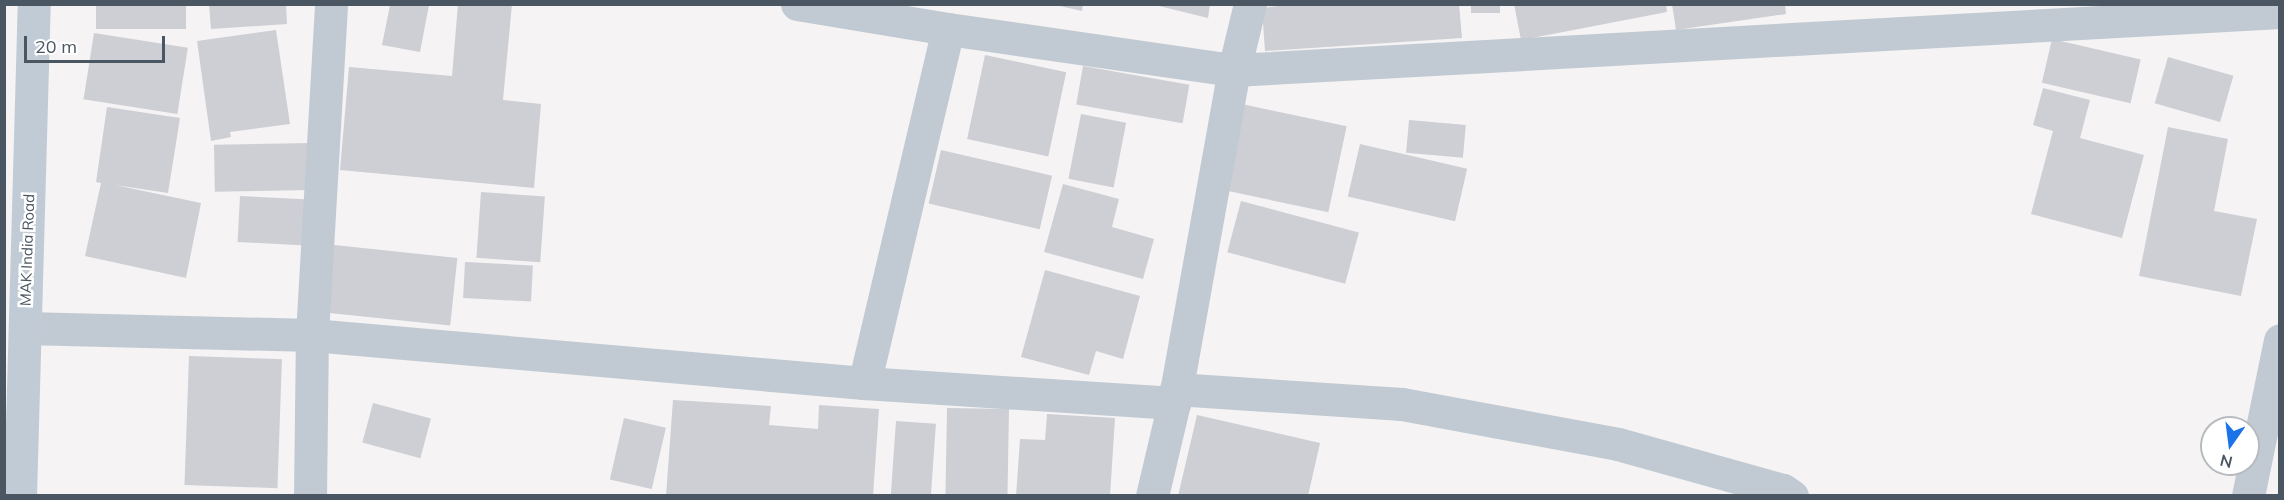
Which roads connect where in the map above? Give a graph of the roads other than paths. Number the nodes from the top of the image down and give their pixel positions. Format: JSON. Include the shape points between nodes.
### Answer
{"nodes":[{"id":1,"x":34,"y":4,"type":"edge"},
{"id":2,"x":331,"y":4,"type":"edge"},
{"id":3,"x":797,"y":4,"type":"edge"},
{"id":4,"x":1250,"y":4,"type":"edge"},
{"id":5,"x":2280,"y":12,"type":"edge"},
{"id":6,"x":948,"y":29,"type":"junction"},
{"id":7,"x":1234,"y":69,"type":"junction"},
{"id":8,"x":25,"y":328,"type":"junction"},
{"id":9,"x":312,"y":335,"type":"junction"},
{"id":10,"x":2280,"y":340,"type":"edge"},
{"id":11,"x":864,"y":383,"type":"junction"},
{"id":12,"x":1175,"y":396,"type":"junction"},
{"id":13,"x":20,"y":495,"type":"edge"},
{"id":14,"x":310,"y":495,"type":"edge"},
{"id":15,"x":1152,"y":495,"type":"edge"},
{"id":16,"x":1792,"y":495,"type":"edge"},
{"id":17,"x":2248,"y":495,"type":"edge"}],
"edges":[{"from":1,"to":8,"type":"street","name":"MAK India Road"},
{"from":2,"to":9,"type":"street"},
{"from":3,"to":6,"type":"street"},
{"from":4,"to":7,"type":"street"},
{"from":5,"to":7,"type":"street"},
{"from":6,"to":7,"type":"street"},
{"from":6,"to":11,"type":"street"},
{"from":7,"to":12,"type":"street"},
{"from":8,"to":9,"type":"street"},
{"from":8,"to":13,"type":"street","name":"MAK India Road"},
{"from":9,"to":11,"type":"street"},
{"from":9,"to":14,"type":"street"},
{"from":10,"to":17,"type":"street"},
{"from":11,"to":12,"type":"street"},
{"from":12,"to":15,"type":"street"},
{"from":12,"to":16,"type":"street","via":[[1402,404],[1618,444]]}]}
